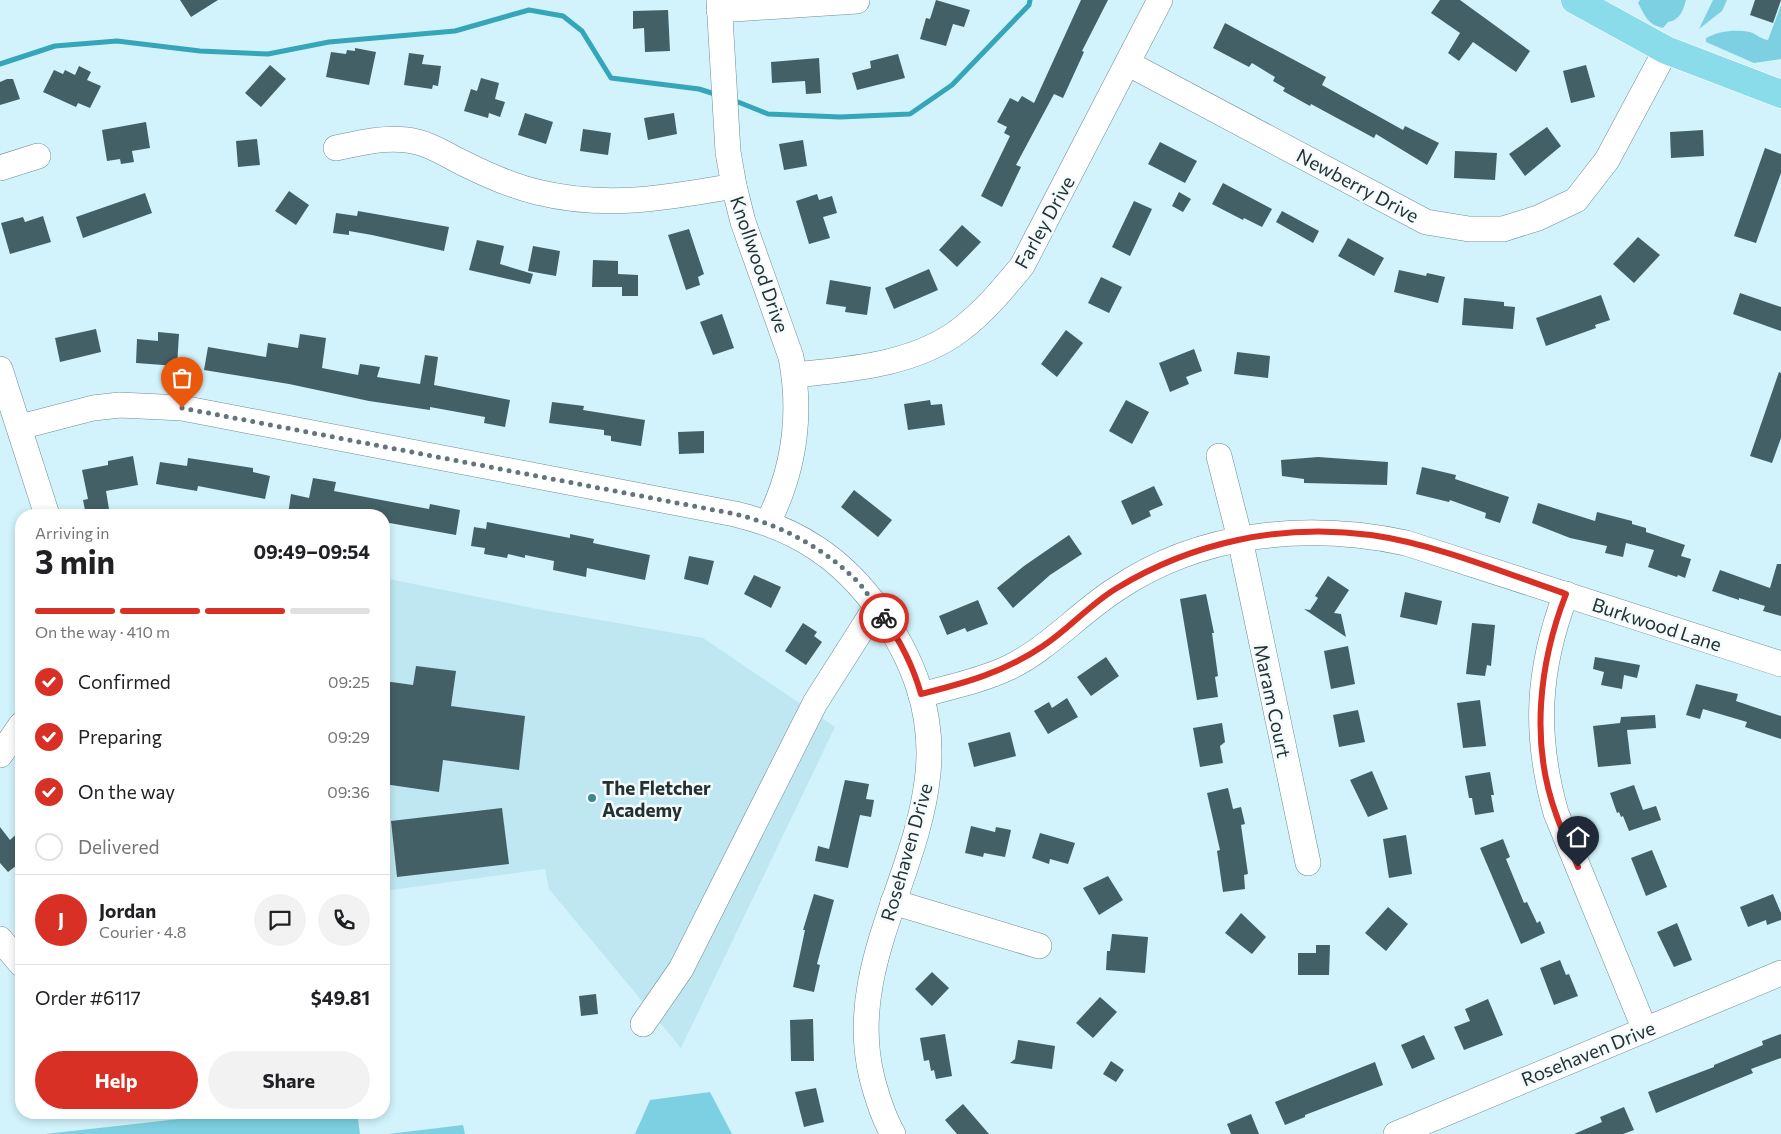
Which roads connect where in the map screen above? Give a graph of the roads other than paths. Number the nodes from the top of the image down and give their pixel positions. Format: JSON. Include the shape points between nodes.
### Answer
{"nodes":[{"id":1,"x":1160,"y":0,"type":"edge"},
{"id":2,"x":1576,"y":0,"type":"edge"},
{"id":3,"x":857,"y":1,"type":"edge"},
{"id":4,"x":719,"y":5,"type":"edge"},
{"id":5,"x":1666,"y":50,"type":"junction"},
{"id":6,"x":1129,"y":64,"type":"junction"},
{"id":7,"x":1781,"y":94,"type":"edge"},
{"id":8,"x":336,"y":148,"type":"dead end"},
{"id":9,"x":38,"y":156,"type":"dead end"},
{"id":10,"x":0,"y":168,"type":"edge"},
{"id":11,"x":734,"y":186,"type":"junction"},
{"id":12,"x":0,"y":369,"type":"edge"},
{"id":13,"x":795,"y":375,"type":"junction"},
{"id":14,"x":20,"y":427,"type":"junction"},
{"id":15,"x":1219,"y":456,"type":"dead end"},
{"id":16,"x":45,"y":509,"type":"edge"},
{"id":17,"x":768,"y":522,"type":"junction"},
{"id":18,"x":1240,"y":539,"type":"junction"},
{"id":19,"x":1566,"y":594,"type":"junction"},
{"id":20,"x":876,"y":607,"type":"junction"},
{"id":21,"x":1781,"y":664,"type":"edge"},
{"id":22,"x":921,"y":694,"type":"junction"},
{"id":23,"x":15,"y":734,"type":"edge"},
{"id":24,"x":0,"y":755,"type":"edge"},
{"id":25,"x":1308,"y":863,"type":"dead end"},
{"id":26,"x":893,"y":902,"type":"junction"},
{"id":27,"x":0,"y":939,"type":"edge"},
{"id":28,"x":1039,"y":946,"type":"dead end"},
{"id":29,"x":15,"y":957,"type":"edge"},
{"id":30,"x":1781,"y":973,"type":"edge"},
{"id":31,"x":644,"y":1024,"type":"dead end"},
{"id":32,"x":1645,"y":1030,"type":"junction"},
{"id":33,"x":893,"y":1134,"type":"edge"},
{"id":34,"x":1396,"y":1134,"type":"edge"}],
"edges":[{"from":1,"to":6,"type":"street","name":"Farley Drive"},
{"from":2,"to":5,"type":"main road"},
{"from":3,"to":4,"type":"street"},
{"from":4,"to":11,"type":"street","name":"Knollwood Drive","via":[[728,152]]},
{"from":5,"to":6,"type":"street","name":"Newberry Drive","via":[[1607,160],[1576,200],[1538,218],[1503,229],[1469,229],[1426,222]]},
{"from":5,"to":7,"type":"main road"},
{"from":6,"to":13,"type":"street","name":"Farley Drive","via":[[1022,266],[992,302],[959,330],[925,350],[888,362]]},
{"from":8,"to":11,"type":"street","via":[[371,141],[424,143],[496,179],[536,192],[596,201],[662,199]]},
{"from":9,"to":10,"type":"street"},
{"from":11,"to":13,"type":"street","name":"Knollwood Drive"},
{"from":12,"to":14,"type":"street"},
{"from":13,"to":17,"type":"street","name":"Knollwood Drive","via":[[797,426],[792,457]]},
{"from":14,"to":16,"type":"street"},
{"from":14,"to":17,"type":"street","name":"Rosehaven Drive","via":[[111,406],[182,408]]},
{"from":15,"to":18,"type":"street","name":"Maram Court"},
{"from":17,"to":20,"type":"street","name":"Rosehaven Drive","via":[[812,545],[834,562],[857,581]]},
{"from":18,"to":19,"type":"street","name":"Burkwood Lane","via":[[1296,531],[1371,535]]},
{"from":18,"to":22,"type":"street","name":"Burkwood Lane","via":[[1186,555],[1115,589],[1044,645],[1008,667]]},
{"from":18,"to":25,"type":"street","name":"Maram Court"},
{"from":19,"to":21,"type":"street","name":"Burkwood Lane"},
{"from":19,"to":32,"type":"street","via":[[1545,670],[1541,702],[1540,730],[1548,786],[1556,813]]},
{"from":20,"to":22,"type":"street","name":"Rosehaven Drive","via":[[905,650]]},
{"from":20,"to":31,"type":"street","via":[[808,717],[681,970]]},
{"from":22,"to":26,"type":"street","name":"Rosehaven Drive","via":[[928,742],[928,772],[922,808]]},
{"from":23,"to":24,"type":"street"},
{"from":26,"to":28,"type":"street"},
{"from":26,"to":33,"type":"street","name":"Rosehaven Drive","via":[[870,982],[865,1032],[877,1099]]},
{"from":27,"to":29,"type":"street"},
{"from":30,"to":32,"type":"street","name":"Rosehaven Drive"},
{"from":32,"to":34,"type":"street","name":"Rosehaven Drive"}]}
